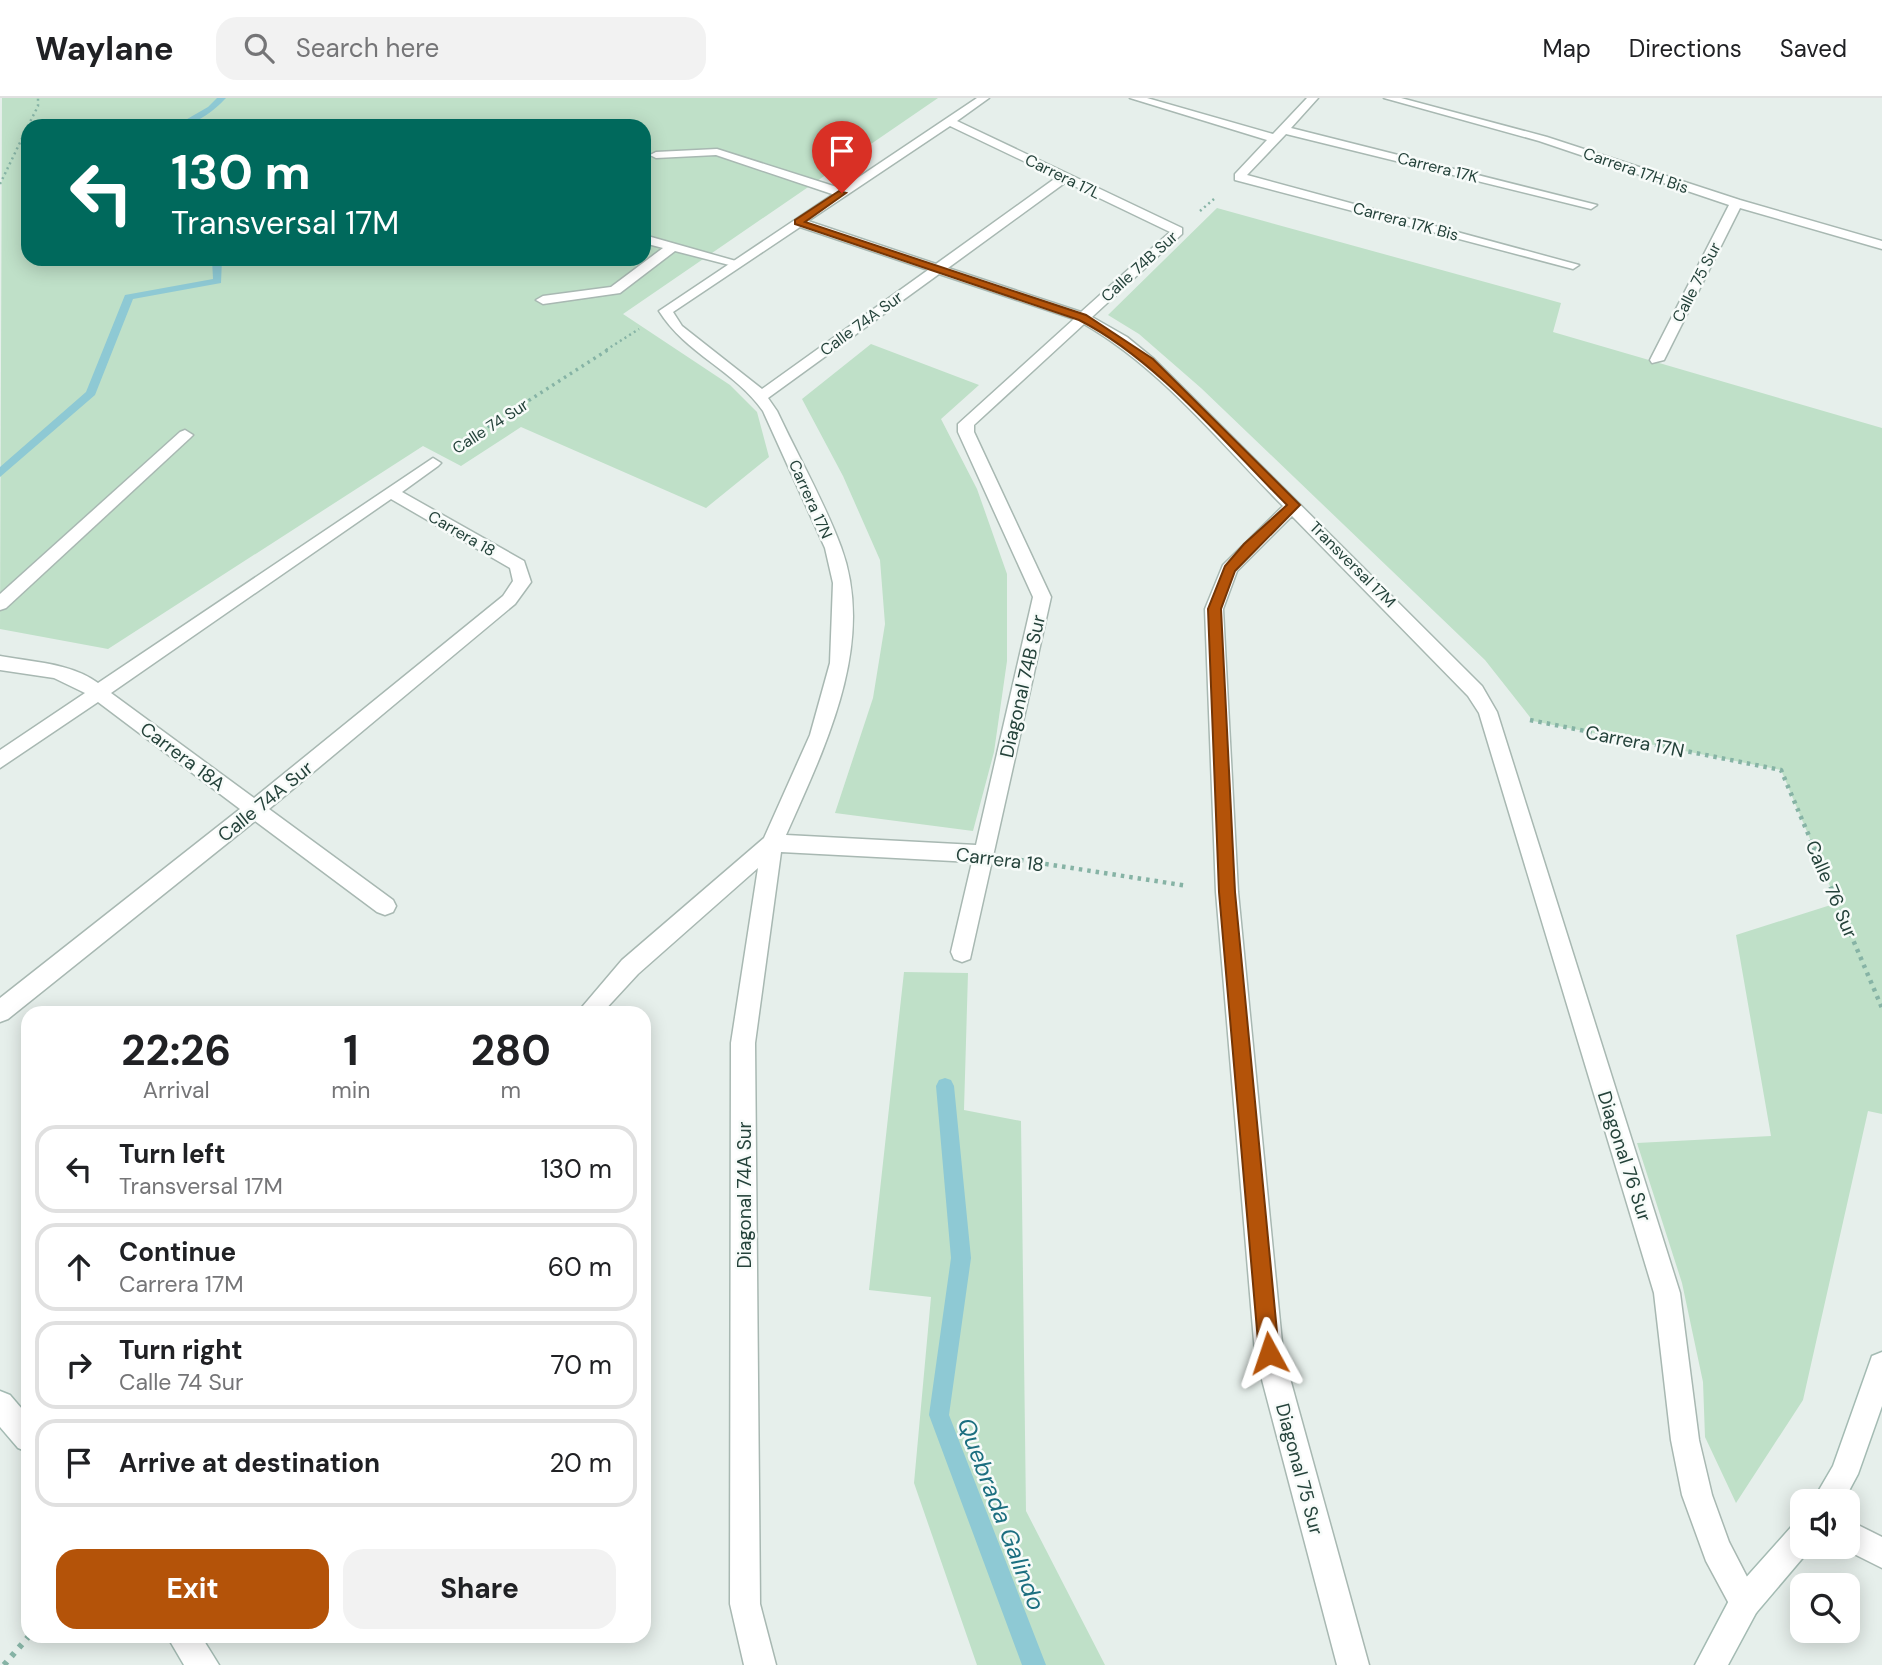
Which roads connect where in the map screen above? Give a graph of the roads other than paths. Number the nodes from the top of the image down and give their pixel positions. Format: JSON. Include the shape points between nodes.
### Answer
{"nodes":[{"id":1,"x":984,"y":98,"type":"edge"},
{"id":2,"x":1135,"y":98,"type":"edge"},
{"id":3,"x":1313,"y":98,"type":"edge"},
{"id":4,"x":1389,"y":98,"type":"edge"},
{"id":5,"x":949,"y":121,"type":"junction"},
{"id":6,"x":1280,"y":134,"type":"junction"},
{"id":7,"x":656,"y":155,"type":"dead end"},
{"id":8,"x":1065,"y":177,"type":"junction"},
{"id":9,"x":842,"y":193,"type":"junction"},
{"id":10,"x":1736,"y":203,"type":"junction"},
{"id":11,"x":1591,"y":205,"type":"dead end"},
{"id":12,"x":798,"y":222,"type":"junction"},
{"id":13,"x":1178,"y":231,"type":"joint"},
{"id":14,"x":651,"y":241,"type":"edge"},
{"id":15,"x":1882,"y":244,"type":"edge"},
{"id":16,"x":673,"y":246,"type":"junction"},
{"id":17,"x":651,"y":263,"type":"edge"},
{"id":18,"x":737,"y":263,"type":"junction"},
{"id":19,"x":1573,"y":265,"type":"dead end"},
{"id":20,"x":647,"y":266,"type":"edge"},
{"id":21,"x":937,"y":269,"type":"junction"},
{"id":22,"x":543,"y":300,"type":"dead end"},
{"id":23,"x":1082,"y":317,"type":"junction"},
{"id":24,"x":1657,"y":360,"type":"dead end"},
{"id":25,"x":760,"y":397,"type":"junction"},
{"id":26,"x":966,"y":432,"type":"joint"},
{"id":27,"x":186,"y":435,"type":"dead end"},
{"id":28,"x":433,"y":463,"type":"road end"},
{"id":29,"x":390,"y":492,"type":"junction"},
{"id":30,"x":1294,"y":505,"type":"junction"},
{"id":31,"x":522,"y":582,"type":"joint"},
{"id":32,"x":0,"y":604,"type":"edge"},
{"id":33,"x":0,"y":663,"type":"edge"},
{"id":34,"x":99,"y":692,"type":"junction"},
{"id":35,"x":1488,"y":712,"type":"joint"},
{"id":36,"x":820,"y":735,"type":"joint"},
{"id":37,"x":0,"y":760,"type":"edge"},
{"id":38,"x":254,"y":810,"type":"junction"},
{"id":39,"x":772,"y":843,"type":"junction"},
{"id":40,"x":983,"y":854,"type":"junction"},
{"id":41,"x":386,"y":906,"type":"dead end"},
{"id":42,"x":962,"y":952,"type":"dead end"},
{"id":43,"x":594,"y":1006,"type":"edge"},
{"id":44,"x":0,"y":1012,"type":"edge"},
{"id":45,"x":1882,"y":1366,"type":"edge"},
{"id":46,"x":0,"y":1405,"type":"edge"},
{"id":47,"x":21,"y":1430,"type":"edge"},
{"id":48,"x":1834,"y":1489,"type":"edge"},
{"id":49,"x":1860,"y":1541,"type":"edge"},
{"id":50,"x":1790,"y":1550,"type":"edge"},
{"id":51,"x":1882,"y":1553,"type":"edge"},
{"id":52,"x":1745,"y":1602,"type":"junction"},
{"id":53,"x":187,"y":1643,"type":"edge"},
{"id":54,"x":202,"y":1665,"type":"edge"},
{"id":55,"x":760,"y":1665,"type":"edge"},
{"id":56,"x":1353,"y":1665,"type":"edge"},
{"id":57,"x":1712,"y":1665,"type":"edge"}],
"edges":[{"from":1,"to":5,"type":"street"},
{"from":2,"to":6,"type":"street","name":"Carrera 17K"},
{"from":3,"to":6,"type":"street"},
{"from":4,"to":10,"type":"street","name":"Carrera 17H Bis","via":[[1543,139]]},
{"from":5,"to":8,"type":"street","name":"Carrera 17L"},
{"from":5,"to":9,"type":"street"},
{"from":6,"to":11,"type":"street","name":"Carrera 17K"},
{"from":6,"to":19,"type":"street","name":"Carrera 17K Bis","via":[[1238,177]]},
{"from":7,"to":9,"type":"street","via":[[718,152]]},
{"from":8,"to":13,"type":"street","name":"Carrera 17L"},
{"from":8,"to":21,"type":"street","name":"Calle 74A Sur"},
{"from":9,"to":12,"type":"street"},
{"from":10,"to":15,"type":"street","name":"Carrera 17H Bis"},
{"from":10,"to":24,"type":"street","name":"Calle 75 Sur"},
{"from":12,"to":18,"type":"street"},
{"from":12,"to":21,"type":"street","name":"Transversal 17M"},
{"from":13,"to":23,"type":"street","name":"Calle 74B Sur"},
{"from":14,"to":16,"type":"street"},
{"from":16,"to":17,"type":"street"},
{"from":16,"to":18,"type":"street"},
{"from":18,"to":25,"type":"street","name":"Carrera 17N","via":[[666,311],[677,329]]},
{"from":20,"to":22,"type":"street","via":[[615,290]]},
{"from":21,"to":23,"type":"street","name":"Transversal 17M"},
{"from":21,"to":25,"type":"street","name":"Calle 74A Sur"},
{"from":23,"to":26,"type":"street","name":"Calle 74B Sur","via":[[972,416]]},
{"from":23,"to":30,"type":"street","name":"Transversal 17M","via":[[1149,362]]},
{"from":25,"to":36,"type":"street","name":"Carrera 17N","via":[[820,517],[842,583],[839,663]]},
{"from":26,"to":40,"type":"street","name":"Diagonal 74B Sur","via":[[1042,597]]},
{"from":27,"to":32,"type":"street"},
{"from":28,"to":29,"type":"street","name":"Calle 74 Sur"},
{"from":29,"to":31,"type":"street","name":"Carrera 18","via":[[518,565]]},
{"from":29,"to":34,"type":"street","name":"Calle 74 Sur"},
{"from":30,"to":35,"type":"street","name":"Transversal 17M","via":[[1461,674]]},
{"from":30,"to":56,"type":"street","name":"Diagonal 75 Sur","via":[[1229,569],[1214,609],[1227,892],[1269,1353]]},
{"from":31,"to":38,"type":"street","name":"Calle 74A Sur","via":[[509,600]]},
{"from":33,"to":34,"type":"street","name":"Carrera 18A","via":[[55,672]]},
{"from":34,"to":37,"type":"street","name":"Calle 74 Sur"},
{"from":34,"to":38,"type":"street","name":"Carrera 18A"},
{"from":35,"to":52,"type":"street","name":"Diagonal 76 Sur","via":[[1667,1293],[1685,1440],[1697,1495],[1717,1550]]},
{"from":36,"to":39,"type":"street","name":"Diagonal 74A Sur"},
{"from":38,"to":41,"type":"street","name":"Carrera 18A"},
{"from":38,"to":44,"type":"street","name":"Calle 74A Sur"},
{"from":39,"to":40,"type":"street","name":"Carrera 18"},
{"from":39,"to":43,"type":"street","via":[[630,967]]},
{"from":39,"to":55,"type":"street","name":"Diagonal 74A Sur","via":[[743,1042],[746,1604]]},
{"from":40,"to":42,"type":"street","name":"Diagonal 74B Sur"},
{"from":45,"to":48,"type":"street","via":[[1844,1474]]},
{"from":46,"to":47,"type":"street"},
{"from":49,"to":51,"type":"street"},
{"from":50,"to":52,"type":"street"},
{"from":52,"to":57,"type":"street"},
{"from":53,"to":54,"type":"street"}]}
